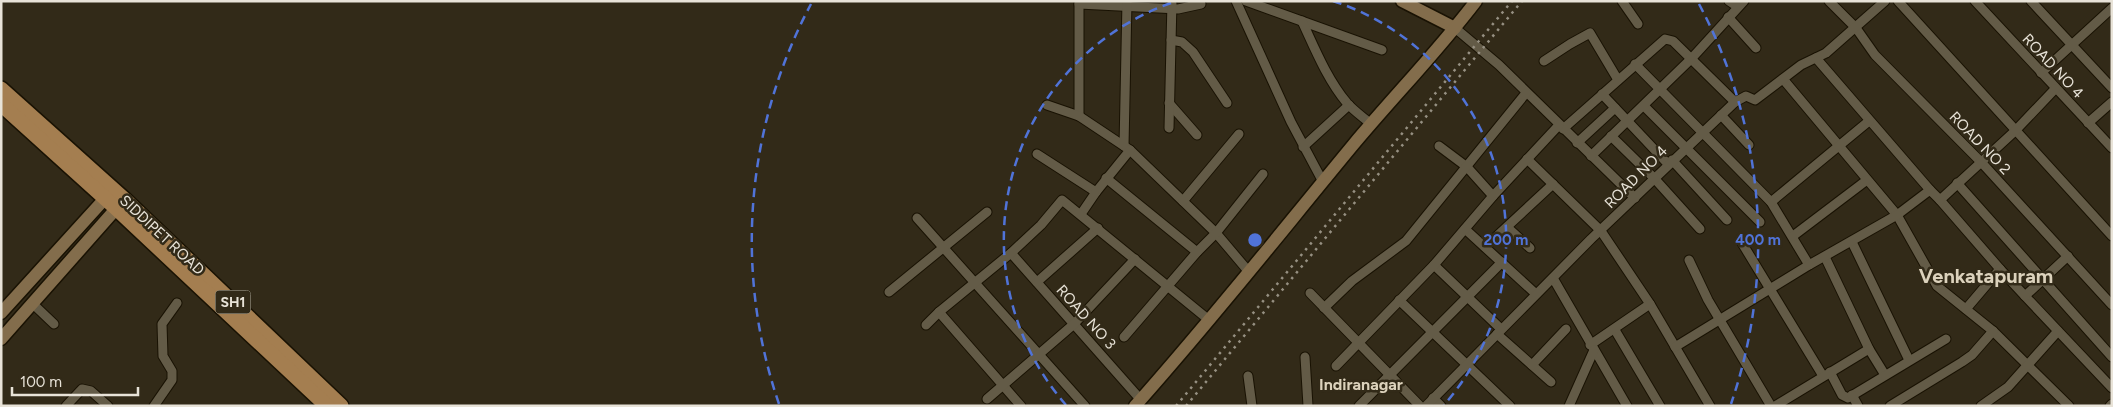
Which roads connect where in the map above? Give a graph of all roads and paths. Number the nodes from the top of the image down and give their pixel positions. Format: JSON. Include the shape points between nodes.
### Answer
{"nodes":[{"id":1,"x":1236,"y":1,"type":"edge"},
{"id":2,"x":1246,"y":1,"type":"edge"},
{"id":3,"x":1402,"y":1,"type":"edge"},
{"id":4,"x":1476,"y":1,"type":"edge"},
{"id":5,"x":1622,"y":1,"type":"edge"},
{"id":6,"x":1729,"y":1,"type":"edge"},
{"id":7,"x":1829,"y":1,"type":"edge"},
{"id":8,"x":1884,"y":1,"type":"edge"},
{"id":9,"x":1898,"y":1,"type":"edge"},
{"id":10,"x":1975,"y":1,"type":"edge"},
{"id":11,"x":2031,"y":1,"type":"edge"},
{"id":12,"x":2109,"y":1,"type":"edge"},
{"id":13,"x":1079,"y":3,"type":"edge"},
{"id":14,"x":1127,"y":4,"type":"edge"},
{"id":15,"x":1201,"y":4,"type":"dead end"},
{"id":16,"x":1740,"y":4,"type":"edge"},
{"id":17,"x":2112,"y":4,"type":"edge"},
{"id":18,"x":1172,"y":5,"type":"edge"},
{"id":19,"x":2112,"y":8,"type":"edge"},
{"id":20,"x":1728,"y":17,"type":"junction"},
{"id":21,"x":1302,"y":21,"type":"junction"},
{"id":22,"x":1638,"y":24,"type":"dead end"},
{"id":23,"x":1455,"y":28,"type":"junction"},
{"id":24,"x":1856,"y":28,"type":"junction"},
{"id":25,"x":1171,"y":40,"type":"junction"},
{"id":26,"x":2072,"y":44,"type":"junction"},
{"id":27,"x":1756,"y":48,"type":"dead end"},
{"id":28,"x":1382,"y":50,"type":"dead end"},
{"id":29,"x":1692,"y":58,"type":"junction"},
{"id":30,"x":1816,"y":58,"type":"junction"},
{"id":31,"x":1544,"y":62,"type":"dead end"},
{"id":32,"x":1635,"y":64,"type":"junction"},
{"id":33,"x":2041,"y":73,"type":"junction"},
{"id":34,"x":1618,"y":80,"type":"junction"},
{"id":35,"x":1783,"y":80,"type":"junction"},
{"id":36,"x":2112,"y":88,"type":"edge"},
{"id":37,"x":1,"y":89,"type":"edge"},
{"id":38,"x":2055,"y":89,"type":"junction"},
{"id":39,"x":1661,"y":90,"type":"junction"},
{"id":40,"x":1526,"y":93,"type":"junction"},
{"id":41,"x":1602,"y":94,"type":"junction"},
{"id":42,"x":1735,"y":102,"type":"junction"},
{"id":43,"x":2112,"y":102,"type":"edge"},
{"id":44,"x":1169,"y":103,"type":"junction"},
{"id":45,"x":1226,"y":103,"type":"dead end"},
{"id":46,"x":1,"y":104,"type":"edge"},
{"id":47,"x":1047,"y":105,"type":"dead end"},
{"id":48,"x":1349,"y":105,"type":"junction"},
{"id":49,"x":1644,"y":106,"type":"junction"},
{"id":50,"x":1615,"y":108,"type":"junction"},
{"id":51,"x":1721,"y":115,"type":"junction"},
{"id":52,"x":1080,"y":116,"type":"junction"},
{"id":53,"x":1627,"y":121,"type":"junction"},
{"id":54,"x":1869,"y":121,"type":"junction"},
{"id":55,"x":2088,"y":123,"type":"junction"},
{"id":56,"x":1371,"y":124,"type":"junction"},
{"id":57,"x":1561,"y":127,"type":"junction"},
{"id":58,"x":1168,"y":128,"type":"dead end"},
{"id":59,"x":2015,"y":131,"type":"junction"},
{"id":60,"x":1702,"y":132,"type":"junction"},
{"id":61,"x":1240,"y":134,"type":"dead end"},
{"id":62,"x":1197,"y":135,"type":"dead end"},
{"id":63,"x":1611,"y":136,"type":"junction"},
{"id":64,"x":1577,"y":143,"type":"junction"},
{"id":65,"x":1439,"y":146,"type":"dead end"},
{"id":66,"x":1748,"y":146,"type":"dead end"},
{"id":67,"x":1840,"y":146,"type":"junction"},
{"id":68,"x":1303,"y":147,"type":"junction"},
{"id":69,"x":1127,"y":148,"type":"junction"},
{"id":70,"x":2112,"y":148,"type":"edge"},
{"id":71,"x":1685,"y":149,"type":"junction"},
{"id":72,"x":1038,"y":154,"type":"dead end"},
{"id":73,"x":1591,"y":156,"type":"junction"},
{"id":74,"x":1527,"y":159,"type":"junction"},
{"id":75,"x":1670,"y":162,"type":"junction"},
{"id":76,"x":1982,"y":163,"type":"junction"},
{"id":77,"x":1467,"y":167,"type":"junction"},
{"id":78,"x":1263,"y":174,"type":"dead end"},
{"id":79,"x":1106,"y":178,"type":"junction"},
{"id":80,"x":1654,"y":178,"type":"junction"},
{"id":81,"x":1867,"y":180,"type":"junction"},
{"id":82,"x":1323,"y":182,"type":"junction"},
{"id":83,"x":1957,"y":183,"type":"junction"},
{"id":84,"x":1553,"y":184,"type":"junction"},
{"id":85,"x":1930,"y":190,"type":"junction"},
{"id":86,"x":1096,"y":192,"type":"junction"},
{"id":87,"x":1493,"y":196,"type":"junction"},
{"id":88,"x":1635,"y":198,"type":"junction"},
{"id":89,"x":115,"y":199,"type":"junction"},
{"id":90,"x":1940,"y":200,"type":"junction"},
{"id":91,"x":1183,"y":201,"type":"junction"},
{"id":92,"x":1771,"y":202,"type":"junction"},
{"id":93,"x":987,"y":212,"type":"dead end"},
{"id":94,"x":1081,"y":214,"type":"junction"},
{"id":95,"x":1897,"y":215,"type":"junction"},
{"id":96,"x":917,"y":218,"type":"dead end"},
{"id":97,"x":1727,"y":220,"type":"dead end"},
{"id":98,"x":1760,"y":222,"type":"dead end"},
{"id":99,"x":1507,"y":227,"type":"junction"},
{"id":100,"x":1098,"y":228,"type":"junction"},
{"id":101,"x":1465,"y":229,"type":"junction"},
{"id":102,"x":1700,"y":229,"type":"dead end"},
{"id":103,"x":1601,"y":230,"type":"junction"},
{"id":104,"x":1216,"y":233,"type":"junction"},
{"id":105,"x":1793,"y":236,"type":"junction"},
{"id":106,"x":2112,"y":236,"type":"edge"},
{"id":107,"x":1852,"y":242,"type":"junction"},
{"id":108,"x":1742,"y":243,"type":"dead end"},
{"id":109,"x":1485,"y":247,"type":"junction"},
{"id":110,"x":944,"y":248,"type":"junction"},
{"id":111,"x":1530,"y":248,"type":"dead end"},
{"id":112,"x":1197,"y":252,"type":"junction"},
{"id":113,"x":1011,"y":253,"type":"junction"},
{"id":114,"x":2068,"y":256,"type":"junction"},
{"id":115,"x":1825,"y":257,"type":"junction"},
{"id":116,"x":1135,"y":259,"type":"junction"},
{"id":117,"x":1689,"y":260,"type":"dead end"},
{"id":118,"x":1502,"y":262,"type":"junction"},
{"id":119,"x":1434,"y":265,"type":"junction"},
{"id":120,"x":1809,"y":265,"type":"junction"},
{"id":121,"x":2000,"y":269,"type":"junction"},
{"id":122,"x":1250,"y":272,"type":"junction"},
{"id":123,"x":1553,"y":278,"type":"junction"},
{"id":124,"x":2042,"y":280,"type":"junction"},
{"id":125,"x":974,"y":282,"type":"junction"},
{"id":126,"x":1037,"y":282,"type":"junction"},
{"id":127,"x":29,"y":283,"type":"junction"},
{"id":128,"x":1168,"y":286,"type":"junction"},
{"id":129,"x":1770,"y":288,"type":"junction"},
{"id":130,"x":889,"y":292,"type":"dead end"},
{"id":131,"x":1310,"y":293,"type":"dead end"},
{"id":132,"x":1536,"y":294,"type":"junction"},
{"id":133,"x":2025,"y":296,"type":"junction"},
{"id":134,"x":1467,"y":297,"type":"junction"},
{"id":135,"x":37,"y":299,"type":"junction"},
{"id":136,"x":1399,"y":300,"type":"junction"},
{"id":137,"x":177,"y":303,"type":"dead end"},
{"id":138,"x":1650,"y":304,"type":"junction"},
{"id":139,"x":2112,"y":305,"type":"edge"},
{"id":140,"x":1324,"y":308,"type":"junction"},
{"id":141,"x":1966,"y":309,"type":"junction"},
{"id":142,"x":939,"y":312,"type":"junction"},
{"id":143,"x":1,"y":313,"type":"edge"},
{"id":144,"x":1209,"y":320,"type":"junction"},
{"id":145,"x":1720,"y":320,"type":"junction"},
{"id":146,"x":54,"y":324,"type":"dead end"},
{"id":147,"x":1074,"y":324,"type":"junction"},
{"id":148,"x":926,"y":325,"type":"dead end"},
{"id":149,"x":1566,"y":329,"type":"dead end"},
{"id":150,"x":1615,"y":330,"type":"junction"},
{"id":151,"x":1432,"y":331,"type":"junction"},
{"id":152,"x":1993,"y":331,"type":"junction"},
{"id":153,"x":2058,"y":331,"type":"junction"},
{"id":154,"x":1499,"y":332,"type":"junction"},
{"id":155,"x":1124,"y":337,"type":"dead end"},
{"id":156,"x":1,"y":339,"type":"edge"},
{"id":157,"x":1946,"y":339,"type":"dead end"},
{"id":158,"x":1358,"y":342,"type":"junction"},
{"id":159,"x":1592,"y":347,"type":"junction"},
{"id":160,"x":1675,"y":347,"type":"junction"},
{"id":161,"x":1870,"y":349,"type":"junction"},
{"id":162,"x":1039,"y":355,"type":"junction"},
{"id":163,"x":1305,"y":357,"type":"dead end"},
{"id":164,"x":2112,"y":358,"type":"edge"},
{"id":165,"x":1909,"y":360,"type":"junction"},
{"id":166,"x":1468,"y":364,"type":"junction"},
{"id":167,"x":1532,"y":365,"type":"junction"},
{"id":168,"x":2028,"y":365,"type":"junction"},
{"id":169,"x":1336,"y":366,"type":"dead end"},
{"id":170,"x":1826,"y":374,"type":"junction"},
{"id":171,"x":1389,"y":375,"type":"junction"},
{"id":172,"x":1885,"y":375,"type":"junction"},
{"id":173,"x":1248,"y":376,"type":"dead end"},
{"id":174,"x":1552,"y":382,"type":"dead end"},
{"id":175,"x":1003,"y":386,"type":"junction"},
{"id":176,"x":2112,"y":388,"type":"edge"},
{"id":177,"x":1852,"y":395,"type":"junction"},
{"id":178,"x":1434,"y":398,"type":"junction"},
{"id":179,"x":988,"y":399,"type":"dead end"},
{"id":180,"x":1138,"y":403,"type":"edge"},
{"id":181,"x":66,"y":406,"type":"edge"},
{"id":182,"x":108,"y":406,"type":"edge"},
{"id":183,"x":154,"y":406,"type":"edge"},
{"id":184,"x":326,"y":406,"type":"edge"},
{"id":185,"x":341,"y":406,"type":"edge"},
{"id":186,"x":1022,"y":406,"type":"edge"},
{"id":187,"x":1085,"y":406,"type":"edge"},
{"id":188,"x":1252,"y":406,"type":"edge"},
{"id":189,"x":1308,"y":406,"type":"edge"},
{"id":190,"x":1359,"y":406,"type":"edge"},
{"id":191,"x":1420,"y":406,"type":"edge"},
{"id":192,"x":1426,"y":406,"type":"edge"},
{"id":193,"x":1441,"y":406,"type":"edge"},
{"id":194,"x":1510,"y":406,"type":"edge"},
{"id":195,"x":1569,"y":406,"type":"edge"},
{"id":196,"x":1627,"y":406,"type":"edge"},
{"id":197,"x":1660,"y":406,"type":"edge"},
{"id":198,"x":1710,"y":406,"type":"edge"},
{"id":199,"x":1773,"y":406,"type":"edge"},
{"id":200,"x":1858,"y":406,"type":"edge"},
{"id":201,"x":1890,"y":406,"type":"edge"},
{"id":202,"x":1981,"y":406,"type":"edge"},
{"id":203,"x":2069,"y":406,"type":"edge"}],
"edges":[{"from":1,"to":68,"type":"street"},
{"from":2,"to":21,"type":"street"},
{"from":3,"to":23,"type":"street"},
{"from":4,"to":23,"type":"street"},
{"from":5,"to":22,"type":"street"},
{"from":6,"to":16,"type":"street"},
{"from":7,"to":24,"type":"street","name":"ROAD NO 2"},
{"from":8,"to":24,"type":"street"},
{"from":9,"to":59,"type":"street"},
{"from":10,"to":33,"type":"street","name":"ROAD NO 4"},
{"from":11,"to":26,"type":"street"},
{"from":12,"to":17,"type":"street"},
{"from":13,"to":14,"type":"street"},
{"from":13,"to":52,"type":"street"},
{"from":14,"to":18,"type":"street"},
{"from":14,"to":69,"type":"street"},
{"from":15,"to":18,"type":"street"},
{"from":16,"to":20,"type":"street"},
{"from":18,"to":25,"type":"street"},
{"from":19,"to":26,"type":"street"},
{"from":20,"to":27,"type":"street"},
{"from":20,"to":29,"type":"street"},
{"from":21,"to":28,"type":"street"},
{"from":21,"to":48,"type":"street"},
{"from":23,"to":40,"type":"street"},
{"from":23,"to":56,"type":"street"},
{"from":24,"to":30,"type":"street"},
{"from":24,"to":76,"type":"street","name":"ROAD NO 2","via":[[1876,55]]},
{"from":25,"to":44,"type":"street"},
{"from":25,"to":45,"type":"street","via":[[1182,42],[1193,52]]},
{"from":26,"to":33,"type":"street"},
{"from":26,"to":36,"type":"street"},
{"from":29,"to":32,"type":"street","via":[[1673,41],[1665,39]]},
{"from":29,"to":39,"type":"street"},
{"from":29,"to":42,"type":"street"},
{"from":30,"to":35,"type":"street"},
{"from":30,"to":54,"type":"street"},
{"from":31,"to":34,"type":"street","via":[[1590,33]]},
{"from":32,"to":34,"type":"street"},
{"from":32,"to":39,"type":"street"},
{"from":33,"to":38,"type":"street","name":"ROAD NO 4"},
{"from":34,"to":41,"type":"street"},
{"from":35,"to":42,"type":"street","via":[[1755,100],[1746,96]]},
{"from":35,"to":67,"type":"street"},
{"from":37,"to":89,"type":"main road","name":"SIDDIPET ROAD","number":"SH1"},
{"from":38,"to":55,"type":"street","name":"ROAD NO 4"},
{"from":38,"to":59,"type":"street"},
{"from":39,"to":49,"type":"street"},
{"from":39,"to":60,"type":"street"},
{"from":40,"to":57,"type":"street"},
{"from":40,"to":77,"type":"street"},
{"from":41,"to":50,"type":"street"},
{"from":41,"to":57,"type":"street"},
{"from":42,"to":51,"type":"street","name":"ROAD NO 4"},
{"from":43,"to":55,"type":"street"},
{"from":44,"to":58,"type":"street"},
{"from":44,"to":62,"type":"street"},
{"from":46,"to":89,"type":"main road","name":"SIDDIPET ROAD","number":"SH1"},
{"from":47,"to":52,"type":"street"},
{"from":48,"to":56,"type":"street"},
{"from":48,"to":68,"type":"street"},
{"from":49,"to":53,"type":"street"},
{"from":49,"to":71,"type":"street"},
{"from":50,"to":53,"type":"street"},
{"from":50,"to":64,"type":"street"},
{"from":51,"to":60,"type":"street","name":"ROAD NO 4"},
{"from":51,"to":66,"type":"street"},
{"from":52,"to":69,"type":"street"},
{"from":53,"to":63,"type":"street"},
{"from":53,"to":75,"type":"street"},
{"from":54,"to":67,"type":"street"},
{"from":54,"to":85,"type":"street"},
{"from":55,"to":70,"type":"street","name":"ROAD NO 4"},
{"from":56,"to":82,"type":"street"},
{"from":57,"to":64,"type":"street"},
{"from":57,"to":74,"type":"street"},
{"from":59,"to":76,"type":"street"},
{"from":59,"to":106,"type":"street"},
{"from":60,"to":71,"type":"street","name":"ROAD NO 4"},
{"from":60,"to":92,"type":"street"},
{"from":61,"to":91,"type":"street"},
{"from":63,"to":73,"type":"street"},
{"from":63,"to":80,"type":"street"},
{"from":64,"to":73,"type":"street"},
{"from":65,"to":77,"type":"street"},
{"from":67,"to":81,"type":"street"},
{"from":67,"to":92,"type":"street"},
{"from":68,"to":82,"type":"street"},
{"from":69,"to":79,"type":"street"},
{"from":69,"to":91,"type":"street"},
{"from":71,"to":75,"type":"street","name":"ROAD NO 4"},
{"from":71,"to":98,"type":"street"},
{"from":72,"to":86,"type":"street"},
{"from":73,"to":88,"type":"street"},
{"from":74,"to":84,"type":"street"},
{"from":74,"to":87,"type":"street"},
{"from":75,"to":80,"type":"street","name":"ROAD NO 4"},
{"from":75,"to":97,"type":"street"},
{"from":76,"to":83,"type":"street"},
{"from":76,"to":114,"type":"street","name":"ROAD NO 2"},
{"from":77,"to":87,"type":"street"},
{"from":77,"to":140,"type":"street","via":[[1406,241],[1352,281]]},
{"from":78,"to":104,"type":"street"},
{"from":79,"to":86,"type":"street"},
{"from":79,"to":112,"type":"street"},
{"from":80,"to":88,"type":"street","name":"ROAD NO 4"},
{"from":80,"to":102,"type":"street"},
{"from":81,"to":95,"type":"street"},
{"from":81,"to":105,"type":"street"},
{"from":82,"to":122,"type":"street"},
{"from":83,"to":90,"type":"street"},
{"from":83,"to":124,"type":"street"},
{"from":84,"to":99,"type":"street"},
{"from":84,"to":103,"type":"street"},
{"from":85,"to":90,"type":"street"},
{"from":85,"to":95,"type":"street"},
{"from":86,"to":94,"type":"street"},
{"from":87,"to":101,"type":"street"},
{"from":88,"to":103,"type":"street","name":"ROAD NO 4"},
{"from":89,"to":127,"type":"street"},
{"from":89,"to":135,"type":"street"},
{"from":89,"to":184,"type":"main road","name":"SIDDIPET ROAD","number":"SH1"},
{"from":89,"to":185,"type":"main road","name":"SIDDIPET ROAD","number":"SH1"},
{"from":90,"to":121,"type":"street"},
{"from":91,"to":104,"type":"street"},
{"from":92,"to":105,"type":"street"},
{"from":93,"to":110,"type":"street"},
{"from":94,"to":100,"type":"street"},
{"from":94,"to":113,"type":"street","via":[[1062,200]]},
{"from":95,"to":107,"type":"street"},
{"from":95,"to":141,"type":"street","via":[[1937,286]]},
{"from":96,"to":110,"type":"street"},
{"from":99,"to":109,"type":"street"},
{"from":99,"to":111,"type":"street"},
{"from":100,"to":116,"type":"street"},
{"from":100,"to":126,"type":"street"},
{"from":101,"to":109,"type":"street"},
{"from":101,"to":119,"type":"street"},
{"from":103,"to":123,"type":"street","name":"ROAD NO 4"},
{"from":103,"to":138,"type":"street"},
{"from":104,"to":112,"type":"street"},
{"from":104,"to":122,"type":"street"},
{"from":105,"to":120,"type":"street"},
{"from":107,"to":115,"type":"street"},
{"from":107,"to":165,"type":"street"},
{"from":108,"to":129,"type":"street"},
{"from":109,"to":118,"type":"street"},
{"from":110,"to":125,"type":"street"},
{"from":110,"to":130,"type":"street"},
{"from":112,"to":128,"type":"street"},
{"from":113,"to":125,"type":"street"},
{"from":113,"to":126,"type":"street","name":"ROAD NO 3"},
{"from":114,"to":124,"type":"street"},
{"from":114,"to":139,"type":"street","name":"ROAD NO 2"},
{"from":115,"to":120,"type":"street"},
{"from":115,"to":161,"type":"street"},
{"from":116,"to":128,"type":"street"},
{"from":116,"to":147,"type":"street"},
{"from":117,"to":145,"type":"street"},
{"from":118,"to":132,"type":"street"},
{"from":118,"to":134,"type":"street"},
{"from":119,"to":134,"type":"street"},
{"from":119,"to":136,"type":"street"},
{"from":120,"to":129,"type":"street"},
{"from":121,"to":133,"type":"street"},
{"from":121,"to":141,"type":"street"},
{"from":122,"to":144,"type":"street"},
{"from":123,"to":132,"type":"street","name":"ROAD NO 4"},
{"from":123,"to":159,"type":"street"},
{"from":124,"to":133,"type":"street"},
{"from":124,"to":164,"type":"street"},
{"from":125,"to":142,"type":"street"},
{"from":125,"to":162,"type":"street"},
{"from":126,"to":147,"type":"street","name":"ROAD NO 3"},
{"from":127,"to":135,"type":"street"},
{"from":127,"to":143,"type":"street"},
{"from":128,"to":144,"type":"street"},
{"from":128,"to":155,"type":"street"},
{"from":129,"to":145,"type":"street"},
{"from":129,"to":170,"type":"street"},
{"from":131,"to":140,"type":"street"},
{"from":132,"to":154,"type":"street","name":"ROAD NO 4"},
{"from":133,"to":153,"type":"street"},
{"from":134,"to":151,"type":"street"},
{"from":134,"to":154,"type":"street"},
{"from":135,"to":146,"type":"street"},
{"from":135,"to":156,"type":"street"},
{"from":136,"to":151,"type":"street"},
{"from":136,"to":158,"type":"street"},
{"from":137,"to":183,"type":"street","via":[[162,324],[163,356],[172,372],[172,380]]},
{"from":138,"to":150,"type":"street"},
{"from":138,"to":160,"type":"street"},
{"from":140,"to":158,"type":"street"},
{"from":141,"to":152,"type":"street"},
{"from":142,"to":148,"type":"street"},
{"from":142,"to":175,"type":"street"},
{"from":144,"to":180,"type":"street"},
{"from":145,"to":160,"type":"street"},
{"from":145,"to":199,"type":"street"},
{"from":147,"to":162,"type":"street"},
{"from":147,"to":180,"type":"street","name":"ROAD NO 3"},
{"from":149,"to":167,"type":"street"},
{"from":150,"to":159,"type":"street"},
{"from":150,"to":197,"type":"street"},
{"from":151,"to":166,"type":"street"},
{"from":151,"to":171,"type":"street"},
{"from":152,"to":168,"type":"street"},
{"from":152,"to":201,"type":"street","via":[[1962,362]]},
{"from":153,"to":168,"type":"street"},
{"from":153,"to":176,"type":"street"},
{"from":154,"to":166,"type":"street","name":"ROAD NO 4"},
{"from":154,"to":167,"type":"street"},
{"from":157,"to":165,"type":"street"},
{"from":158,"to":169,"type":"street"},
{"from":158,"to":171,"type":"street"},
{"from":159,"to":195,"type":"street"},
{"from":159,"to":196,"type":"street"},
{"from":160,"to":198,"type":"street"},
{"from":161,"to":170,"type":"street"},
{"from":161,"to":172,"type":"street"},
{"from":162,"to":175,"type":"street"},
{"from":162,"to":187,"type":"street"},
{"from":163,"to":189,"type":"street"},
{"from":165,"to":172,"type":"street"},
{"from":166,"to":178,"type":"street","name":"ROAD NO 4"},
{"from":166,"to":194,"type":"street"},
{"from":167,"to":174,"type":"street"},
{"from":168,"to":202,"type":"street","via":[[2008,386]]},
{"from":168,"to":203,"type":"street"},
{"from":170,"to":177,"type":"street","via":[[1842,395],[1848,398]]},
{"from":170,"to":199,"type":"street"},
{"from":171,"to":190,"type":"street"},
{"from":171,"to":191,"type":"street"},
{"from":172,"to":177,"type":"street"},
{"from":173,"to":188,"type":"street"},
{"from":175,"to":179,"type":"street"},
{"from":175,"to":186,"type":"street"},
{"from":177,"to":200,"type":"street"},
{"from":178,"to":192,"type":"street","name":"ROAD NO 4"},
{"from":178,"to":193,"type":"street"},
{"from":181,"to":182,"type":"street","via":[[78,392],[86,389]]}]}
